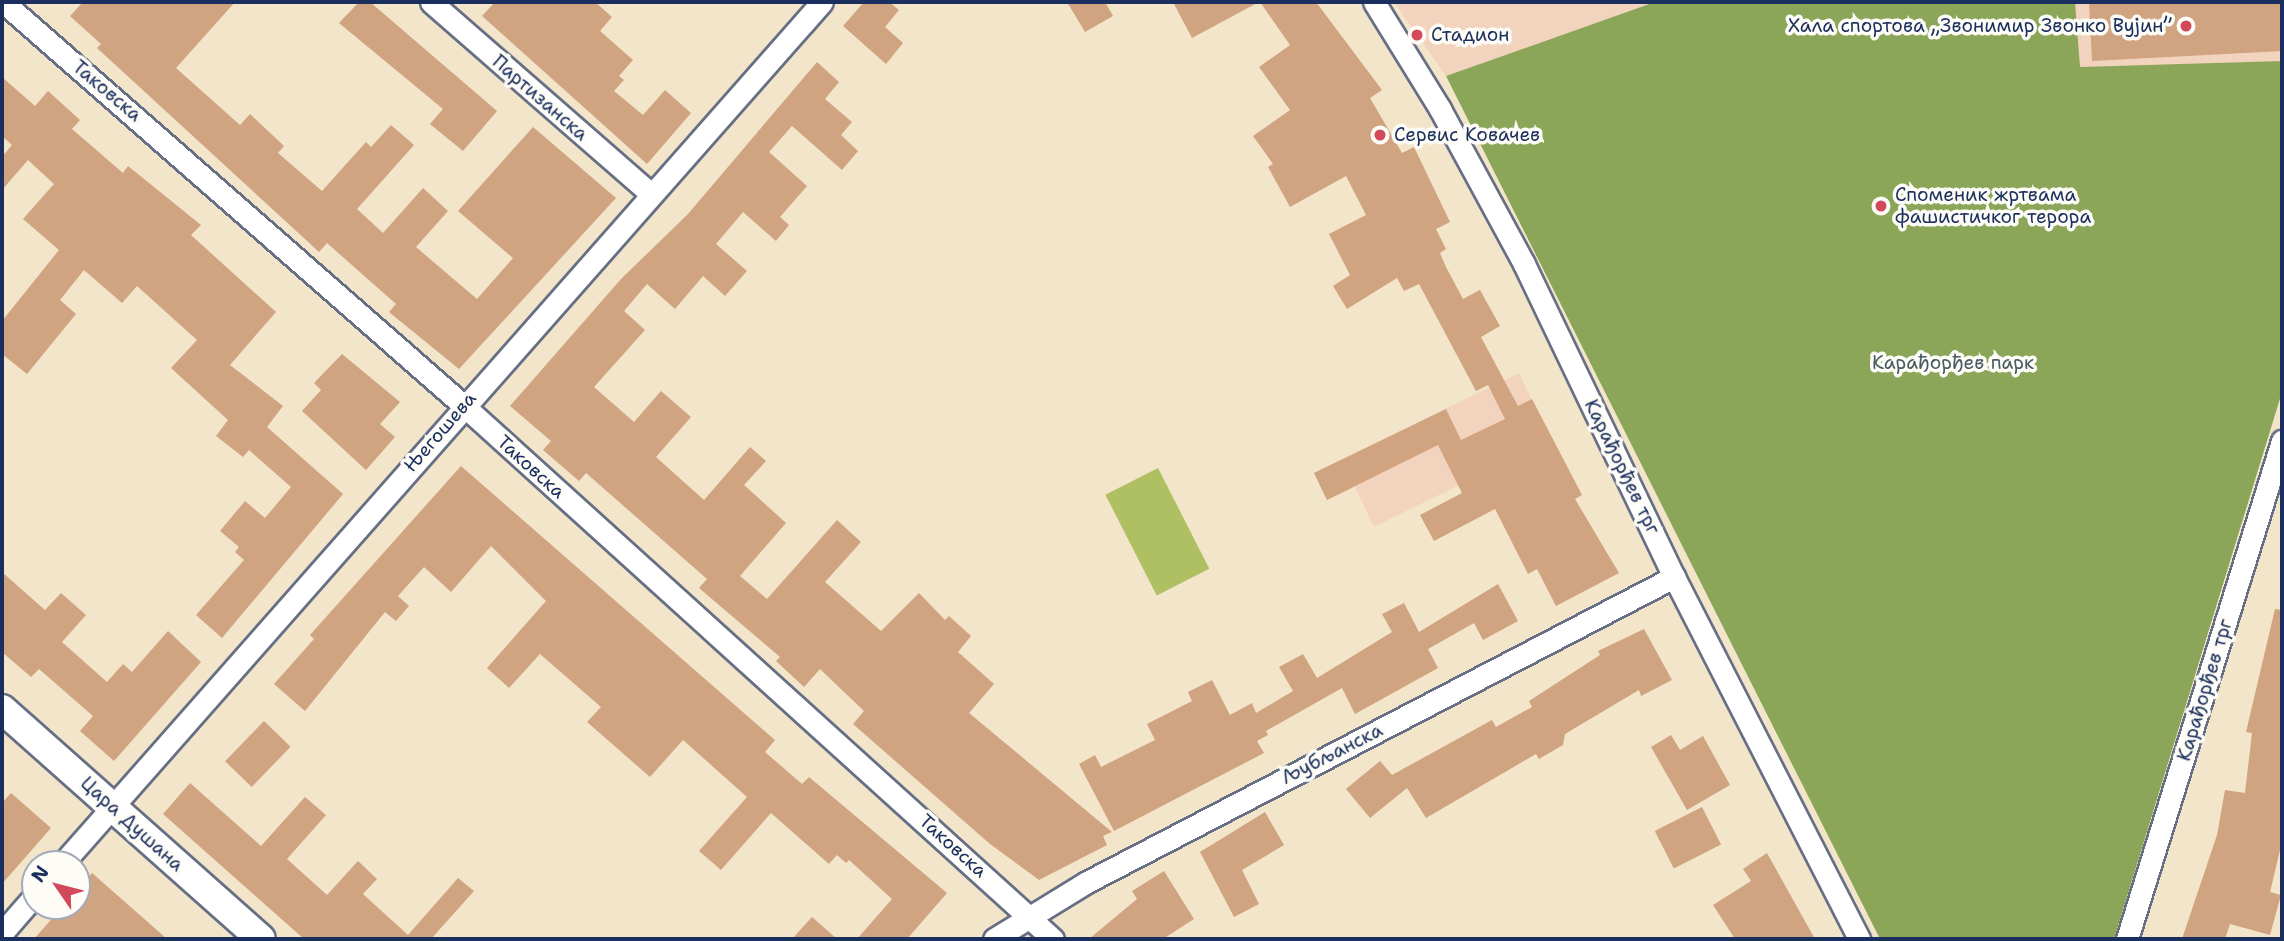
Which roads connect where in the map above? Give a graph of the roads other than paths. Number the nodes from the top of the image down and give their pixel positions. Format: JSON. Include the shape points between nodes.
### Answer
{"nodes":[{"id":1,"x":3,"y":2,"type":"edge"},
{"id":2,"x":431,"y":2,"type":"edge"},
{"id":3,"x":822,"y":2,"type":"edge"},
{"id":4,"x":1374,"y":2,"type":"edge"},
{"id":5,"x":650,"y":193,"type":"junction"},
{"id":6,"x":463,"y":405,"type":"junction"},
{"id":7,"x":2282,"y":441,"type":"edge"},
{"id":8,"x":1674,"y":576,"type":"junction"},
{"id":9,"x":2,"y":709,"type":"edge"},
{"id":10,"x":112,"y":806,"type":"junction"},
{"id":11,"x":74,"y":850,"type":"edge"},
{"id":12,"x":21,"y":911,"type":"edge"},
{"id":13,"x":1030,"y":916,"type":"junction"},
{"id":14,"x":2,"y":933,"type":"edge"},
{"id":15,"x":261,"y":939,"type":"edge"},
{"id":16,"x":994,"y":939,"type":"edge"},
{"id":17,"x":1053,"y":939,"type":"edge"},
{"id":18,"x":1859,"y":939,"type":"edge"},
{"id":19,"x":2127,"y":939,"type":"edge"}],
"edges":[{"from":1,"to":6,"type":"street","name":"Таковска"},
{"from":2,"to":5,"type":"street","name":"Партизанска"},
{"from":3,"to":5,"type":"street","name":"Његошева"},
{"from":4,"to":8,"type":"street","name":"Карађорђев трг","via":[[1440,109],[1524,264]]},
{"from":5,"to":6,"type":"street","name":"Његошева"},
{"from":6,"to":10,"type":"street","name":"Његошева"},
{"from":6,"to":13,"type":"street","name":"Таковска"},
{"from":7,"to":19,"type":"street","name":"Карађорђев трг"},
{"from":8,"to":13,"type":"street","name":"Љубљанска"},
{"from":8,"to":18,"type":"street","name":"Карађорђев трг"},
{"from":9,"to":10,"type":"street","name":"Цара Душана"},
{"from":10,"to":11,"type":"street","name":"Његошева"},
{"from":10,"to":15,"type":"street","name":"Цара Душана"},
{"from":12,"to":14,"type":"street"},
{"from":13,"to":16,"type":"street","name":"Љубљанска"},
{"from":13,"to":17,"type":"street","name":"Таковска"}]}
